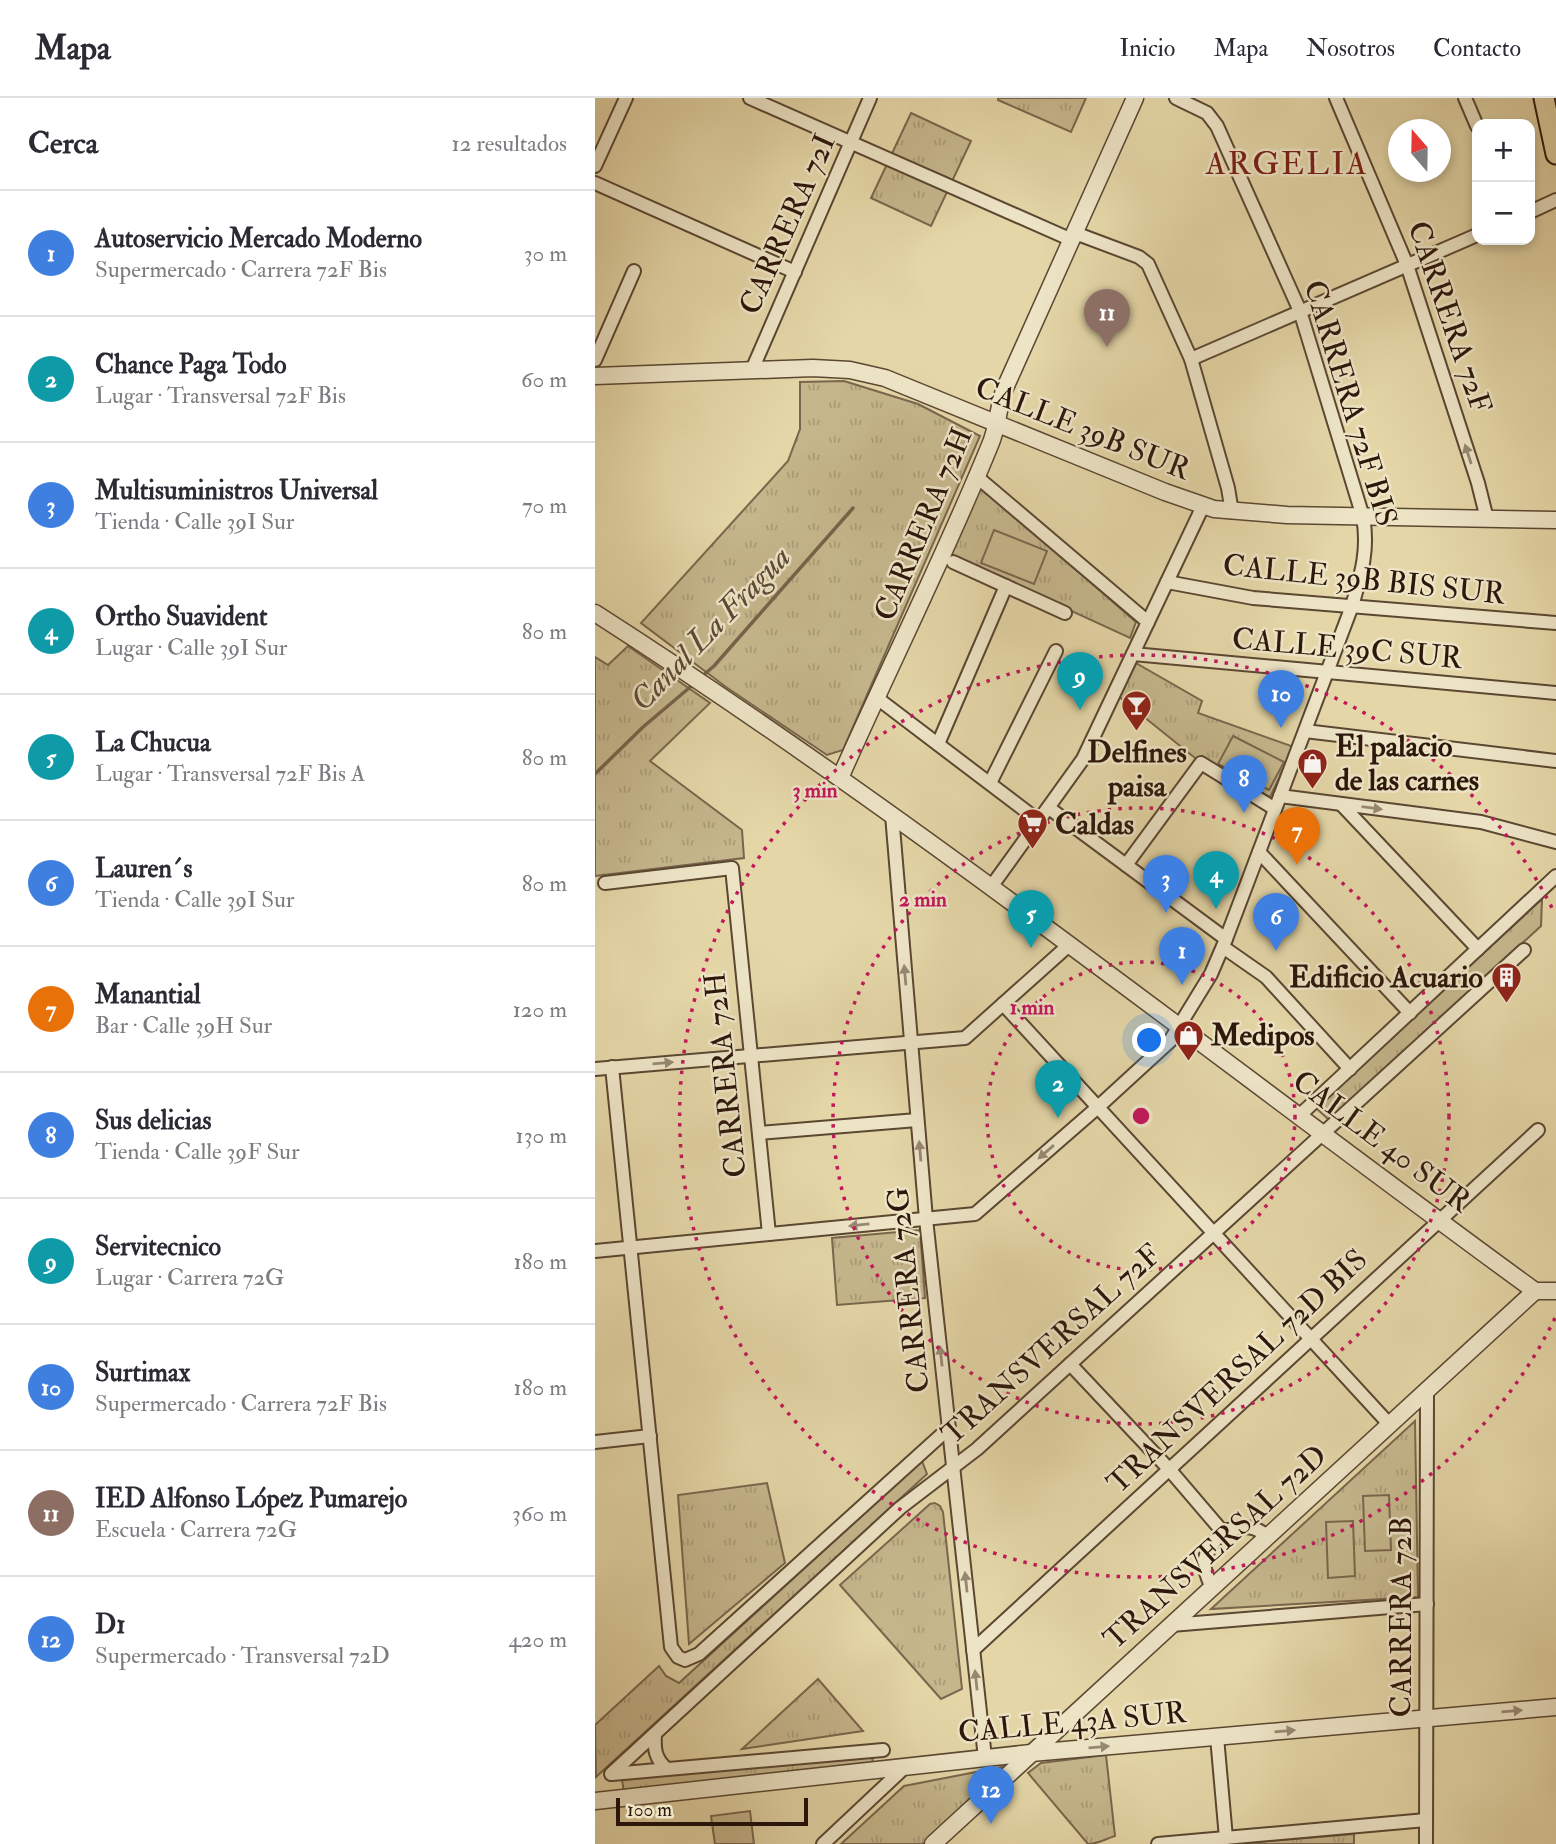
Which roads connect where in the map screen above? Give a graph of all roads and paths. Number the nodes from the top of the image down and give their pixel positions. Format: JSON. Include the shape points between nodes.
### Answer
{"nodes":[{"id":1,"x":626,"y":98,"type":"edge"},
{"id":2,"x":751,"y":98,"type":"edge"},
{"id":3,"x":870,"y":98,"type":"edge"},
{"id":4,"x":1135,"y":98,"type":"edge"},
{"id":5,"x":1176,"y":98,"type":"edge"},
{"id":6,"x":1336,"y":98,"type":"edge"},
{"id":7,"x":1465,"y":98,"type":"edge"},
{"id":8,"x":1544,"y":98,"type":"edge"},
{"id":9,"x":1474,"y":119,"type":"edge"},
{"id":10,"x":851,"y":142,"type":"junction"},
{"id":11,"x":1556,"y":154,"type":"edge"},
{"id":12,"x":595,"y":166,"type":"edge"},
{"id":13,"x":595,"y":183,"type":"edge"},
{"id":14,"x":1556,"y":200,"type":"edge"},
{"id":15,"x":1535,"y":210,"type":"edge"},
{"id":16,"x":1073,"y":236,"type":"junction"},
{"id":17,"x":1472,"y":236,"type":"edge"},
{"id":18,"x":1408,"y":265,"type":"junction"},
{"id":19,"x":634,"y":271,"type":"dead end"},
{"id":20,"x":795,"y":272,"type":"junction"},
{"id":21,"x":1300,"y":311,"type":"junction"},
{"id":22,"x":1191,"y":359,"type":"junction"},
{"id":23,"x":595,"y":360,"type":"edge"},
{"id":24,"x":752,"y":370,"type":"junction"},
{"id":25,"x":595,"y":376,"type":"edge"},
{"id":26,"x":996,"y":425,"type":"junction"},
{"id":27,"x":976,"y":476,"type":"junction"},
{"id":28,"x":1203,"y":506,"type":"junction"},
{"id":29,"x":1232,"y":512,"type":"junction"},
{"id":30,"x":1363,"y":517,"type":"junction"},
{"id":31,"x":1487,"y":519,"type":"junction"},
{"id":32,"x":1556,"y":520,"type":"edge"},
{"id":33,"x":953,"y":562,"type":"dead end"},
{"id":34,"x":1167,"y":582,"type":"junction"},
{"id":35,"x":1006,"y":586,"type":"junction"},
{"id":36,"x":1352,"y":607,"type":"junction"},
{"id":37,"x":595,"y":613,"type":"edge"},
{"id":38,"x":1065,"y":613,"type":"dead end"},
{"id":39,"x":1148,"y":622,"type":"junction"},
{"id":40,"x":1556,"y":623,"type":"edge"},
{"id":41,"x":1056,"y":651,"type":"dead end"},
{"id":42,"x":1133,"y":654,"type":"junction"},
{"id":43,"x":1326,"y":672,"type":"junction"},
{"id":44,"x":1556,"y":693,"type":"edge"},
{"id":45,"x":877,"y":698,"type":"junction"},
{"id":46,"x":1305,"y":731,"type":"junction"},
{"id":47,"x":938,"y":744,"type":"junction"},
{"id":48,"x":1556,"y":761,"type":"edge"},
{"id":49,"x":840,"y":778,"type":"junction"},
{"id":50,"x":990,"y":783,"type":"junction"},
{"id":51,"x":1280,"y":796,"type":"junction"},
{"id":52,"x":1341,"y":804,"type":"junction"},
{"id":53,"x":1049,"y":808,"type":"junction"},
{"id":54,"x":1275,"y":809,"type":"junction"},
{"id":55,"x":892,"y":815,"type":"junction"},
{"id":56,"x":1039,"y":821,"type":"junction"},
{"id":57,"x":1556,"y":842,"type":"edge"},
{"id":58,"x":1259,"y":852,"type":"junction"},
{"id":59,"x":1126,"y":865,"type":"junction"},
{"id":60,"x":1556,"y":876,"type":"edge"},
{"id":61,"x":605,"y":883,"type":"dead end"},
{"id":62,"x":991,"y":887,"type":"junction"},
{"id":63,"x":1224,"y":943,"type":"junction"},
{"id":64,"x":1069,"y":945,"type":"junction"},
{"id":65,"x":1478,"y":949,"type":"junction"},
{"id":66,"x":1524,"y":950,"type":"dead end"},
{"id":67,"x":1003,"y":1004,"type":"junction"},
{"id":68,"x":1410,"y":1013,"type":"junction"},
{"id":69,"x":1179,"y":1026,"type":"junction"},
{"id":70,"x":911,"y":1043,"type":"junction"},
{"id":71,"x":751,"y":1056,"type":"junction"},
{"id":72,"x":612,"y":1067,"type":"junction"},
{"id":73,"x":595,"y":1069,"type":"edge"},
{"id":74,"x":1350,"y":1069,"type":"junction"},
{"id":75,"x":1098,"y":1107,"type":"junction"},
{"id":76,"x":1300,"y":1115,"type":"junction"},
{"id":77,"x":917,"y":1119,"type":"junction"},
{"id":78,"x":1538,"y":1130,"type":"dead end"},
{"id":79,"x":759,"y":1133,"type":"junction"},
{"id":80,"x":1323,"y":1133,"type":"junction"},
{"id":81,"x":926,"y":1219,"type":"junction"},
{"id":82,"x":1440,"y":1220,"type":"junction"},
{"id":83,"x":1213,"y":1233,"type":"junction"},
{"id":84,"x":769,"y":1234,"type":"junction"},
{"id":85,"x":628,"y":1248,"type":"junction"},
{"id":86,"x":595,"y":1251,"type":"edge"},
{"id":87,"x":1535,"y":1291,"type":"junction"},
{"id":88,"x":1556,"y":1291,"type":"edge"},
{"id":89,"x":1311,"y":1339,"type":"junction"},
{"id":90,"x":1070,"y":1364,"type":"junction"},
{"id":91,"x":1427,"y":1391,"type":"junction"},
{"id":92,"x":1390,"y":1425,"type":"junction"},
{"id":93,"x":949,"y":1428,"type":"junction"},
{"id":94,"x":650,"y":1436,"type":"junction"},
{"id":95,"x":595,"y":1442,"type":"edge"},
{"id":96,"x":953,"y":1468,"type":"junction"},
{"id":97,"x":1169,"y":1469,"type":"junction"},
{"id":98,"x":1222,"y":1531,"type":"junction"},
{"id":99,"x":1268,"y":1537,"type":"junction"},
{"id":100,"x":1212,"y":1588,"type":"junction"},
{"id":101,"x":1427,"y":1604,"type":"junction"},
{"id":102,"x":1171,"y":1625,"type":"junction"},
{"id":103,"x":973,"y":1650,"type":"junction"},
{"id":104,"x":1556,"y":1707,"type":"edge"},
{"id":105,"x":1427,"y":1718,"type":"junction"},
{"id":106,"x":655,"y":1734,"type":"junction"},
{"id":107,"x":1217,"y":1737,"type":"junction"},
{"id":108,"x":883,"y":1749,"type":"dead end"},
{"id":109,"x":1031,"y":1753,"type":"junction"},
{"id":110,"x":985,"y":1758,"type":"junction"},
{"id":111,"x":741,"y":1762,"type":"junction"},
{"id":112,"x":905,"y":1767,"type":"junction"},
{"id":113,"x":667,"y":1769,"type":"junction"},
{"id":114,"x":743,"y":1785,"type":"junction"},
{"id":115,"x":595,"y":1801,"type":"edge"},
{"id":116,"x":1426,"y":1821,"type":"junction"},
{"id":117,"x":1226,"y":1838,"type":"junction"},
{"id":118,"x":823,"y":1844,"type":"edge"},
{"id":119,"x":933,"y":1844,"type":"edge"},
{"id":120,"x":1158,"y":1844,"type":"edge"},
{"id":121,"x":1426,"y":1844,"type":"edge"}],
"edges":[{"from":1,"to":12,"type":"street"},
{"from":2,"to":10,"type":"street"},
{"from":3,"to":10,"type":"street","name":"CARRERA 72I"},
{"from":4,"to":16,"type":"street","name":"CARRERA 72H"},
{"from":5,"to":21,"type":"street","name":"CARRERA 72F BIS","via":[[1207,113],[1223,138]]},
{"from":6,"to":18,"type":"street","name":"CARRERA 72F"},
{"from":7,"to":9,"type":"street"},
{"from":8,"to":11,"type":"highway"},
{"from":10,"to":16,"type":"street"},
{"from":10,"to":20,"type":"street","name":"CARRERA 72I"},
{"from":13,"to":20,"type":"street"},
{"from":14,"to":15,"type":"street"},
{"from":16,"to":22,"type":"street","via":[[1148,264]]},
{"from":16,"to":26,"type":"street","name":"CARRERA 72H","via":[[1005,388]]},
{"from":17,"to":18,"type":"street"},
{"from":18,"to":21,"type":"street"},
{"from":31,"to":18,"type":"street","name":"CARRERA 72F","one_way":true},
{"from":19,"to":23,"type":"street"},
{"from":20,"to":24,"type":"street","name":"CARRERA 72I"},
{"from":21,"to":22,"type":"street"},
{"from":21,"to":30,"type":"street","name":"CARRERA 72F BIS"},
{"from":22,"to":29,"type":"street"},
{"from":24,"to":25,"type":"street","name":"CALLE 39B SUR"},
{"from":24,"to":26,"type":"street","name":"CALLE 39B SUR","via":[[821,368],[868,373]]},
{"from":26,"to":27,"type":"street","name":"CARRERA 72H"},
{"from":26,"to":28,"type":"street","name":"CALLE 39B SUR"},
{"from":27,"to":39,"type":"street"},
{"from":27,"to":45,"type":"street","name":"CARRERA 72H"},
{"from":28,"to":29,"type":"street","name":"CALLE 39B SUR"},
{"from":28,"to":34,"type":"street"},
{"from":29,"to":30,"type":"street","name":"CALLE 39B SUR"},
{"from":30,"to":31,"type":"street","name":"CALLE 39B SUR"},
{"from":30,"to":36,"type":"street","name":"CARRERA 72F BIS","via":[[1365,558]]},
{"from":31,"to":32,"type":"street","name":"CALLE 39B SUR"},
{"from":33,"to":35,"type":"street"},
{"from":34,"to":36,"type":"street","name":"CALLE 39B BIS SUR","via":[[1253,598]]},
{"from":34,"to":39,"type":"street"},
{"from":35,"to":38,"type":"street"},
{"from":35,"to":47,"type":"street"},
{"from":36,"to":40,"type":"street","name":"CALLE 39B BIS SUR"},
{"from":36,"to":43,"type":"street","name":"CARRERA 72F BIS"},
{"from":37,"to":49,"type":"street","name":"CALLE 40 SUR"},
{"from":39,"to":42,"type":"street"},
{"from":41,"to":50,"type":"street"},
{"from":42,"to":43,"type":"street","name":"CALLE 39C SUR"},
{"from":42,"to":53,"type":"street","via":[[1083,759]]},
{"from":43,"to":44,"type":"street","name":"CALLE 39C SUR"},
{"from":43,"to":46,"type":"street","name":"CARRERA 72F BIS"},
{"from":45,"to":47,"type":"street"},
{"from":45,"to":49,"type":"street","name":"CARRERA 72H"},
{"from":46,"to":48,"type":"street"},
{"from":46,"to":51,"type":"street","name":"CARRERA 72F BIS"},
{"from":47,"to":50,"type":"street"},
{"from":49,"to":55,"type":"street","name":"CALLE 40 SUR"},
{"from":50,"to":56,"type":"street"},
{"from":51,"to":52,"type":"street"},
{"from":51,"to":54,"type":"street","name":"CARRERA 72F BIS"},
{"from":52,"to":57,"type":"street","one_way":true,"via":[[1481,822]]},
{"from":52,"to":65,"type":"street"},
{"from":53,"to":56,"type":"street"},
{"from":53,"to":59,"type":"street"},
{"from":54,"to":58,"type":"street","name":"CARRERA 72F BIS"},
{"from":54,"to":59,"type":"street","via":[[1201,763]]},
{"from":55,"to":62,"type":"street","name":"CALLE 40 SUR"},
{"from":70,"to":55,"type":"street","name":"CARRERA 72G","one_way":true},
{"from":56,"to":62,"type":"street"},
{"from":58,"to":63,"type":"street","name":"CARRERA 72F BIS"},
{"from":58,"to":68,"type":"street"},
{"from":59,"to":63,"type":"street"},
{"from":60,"to":65,"type":"street"},
{"from":61,"to":71,"type":"street","name":"CARRERA 72H","via":[[732,868]]},
{"from":62,"to":64,"type":"street","name":"CALLE 40 SUR"},
{"from":63,"to":69,"type":"street","name":"CARRERA 72F BIS"},
{"from":63,"to":74,"type":"street","via":[[1266,978]]},
{"from":64,"to":67,"type":"street"},
{"from":64,"to":69,"type":"street","name":"CALLE 40 SUR"},
{"from":65,"to":68,"type":"street"},
{"from":66,"to":80,"type":"street","name":"TRANSVERSAL 72F"},
{"from":67,"to":70,"type":"street","via":[[965,1038]]},
{"from":67,"to":75,"type":"street"},
{"from":68,"to":74,"type":"street"},
{"from":69,"to":75,"type":"street","name":"CARRERA 72F BIS","via":[[1157,1053]]},
{"from":69,"to":76,"type":"street","name":"CALLE 40 SUR"},
{"from":70,"to":71,"type":"street"},
{"from":70,"to":77,"type":"street","name":"CARRERA 72G"},
{"from":72,"to":71,"type":"street","one_way":true},
{"from":71,"to":79,"type":"street","name":"CARRERA 72H"},
{"from":72,"to":73,"type":"street"},
{"from":72,"to":85,"type":"street"},
{"from":74,"to":76,"type":"street"},
{"from":75,"to":81,"type":"street","name":"CARRERA 72F BIS","one_way":true,"via":[[975,1214]]},
{"from":75,"to":83,"type":"street"},
{"from":76,"to":80,"type":"street","name":"CALLE 40 SUR"},
{"from":77,"to":79,"type":"street"},
{"from":81,"to":77,"type":"street","name":"CARRERA 72G","one_way":true},
{"from":78,"to":82,"type":"street","name":"TRANSVERSAL 72D BIS"},
{"from":79,"to":84,"type":"street","name":"CARRERA 72H"},
{"from":80,"to":82,"type":"street","name":"CALLE 40 SUR"},
{"from":80,"to":83,"type":"street","name":"TRANSVERSAL 72F"},
{"from":81,"to":84,"type":"street","one_way":true},
{"from":93,"to":81,"type":"street","name":"CARRERA 72G","one_way":true},
{"from":82,"to":87,"type":"street","name":"CALLE 40 SUR"},
{"from":82,"to":89,"type":"street","name":"TRANSVERSAL 72D BIS"},
{"from":83,"to":89,"type":"street"},
{"from":83,"to":90,"type":"street","name":"TRANSVERSAL 72F"},
{"from":84,"to":85,"type":"street"},
{"from":85,"to":86,"type":"street"},
{"from":85,"to":94,"type":"street"},
{"from":87,"to":88,"type":"street"},
{"from":87,"to":91,"type":"street","name":"TRANSVERSAL 72D"},
{"from":89,"to":92,"type":"street"},
{"from":89,"to":97,"type":"street","name":"TRANSVERSAL 72D BIS"},
{"from":90,"to":96,"type":"street","name":"TRANSVERSAL 72F"},
{"from":90,"to":97,"type":"street"},
{"from":91,"to":92,"type":"street","name":"TRANSVERSAL 72D"},
{"from":91,"to":101,"type":"street","name":"CARRERA 72B"},
{"from":92,"to":99,"type":"street","name":"TRANSVERSAL 72D"},
{"from":93,"to":94,"type":"street","name":"TRANSVERSAL 72F","via":[[691,1659],[678,1657],[671,1647]]},
{"from":93,"to":96,"type":"street","name":"CARRERA 72G"},
{"from":94,"to":95,"type":"street"},
{"from":103,"to":96,"type":"street","name":"CARRERA 72G","one_way":true},
{"from":96,"to":106,"type":"street","name":"TRANSVERSAL 72F","via":[[900,1508]]},
{"from":97,"to":98,"type":"street"},
{"from":97,"to":103,"type":"street","name":"TRANSVERSAL 72D BIS"},
{"from":98,"to":99,"type":"street","via":[[1250,1526]]},
{"from":98,"to":100,"type":"street","via":[[1205,1556],[1203,1568]]},
{"from":99,"to":100,"type":"street","name":"TRANSVERSAL 72D"},
{"from":100,"to":102,"type":"street","name":"TRANSVERSAL 72D"},
{"from":101,"to":102,"type":"street"},
{"from":101,"to":105,"type":"street","name":"CARRERA 72B"},
{"from":102,"to":109,"type":"street","name":"TRANSVERSAL 72D"},
{"from":110,"to":103,"type":"street","name":"CARRERA 72G","one_way":true},
{"from":105,"to":104,"type":"street","name":"CALLE 43A SUR","one_way":true},
{"from":107,"to":105,"type":"street","name":"CALLE 43A SUR","one_way":true},
{"from":105,"to":116,"type":"street","name":"CARRERA 72B"},
{"from":106,"to":113,"type":"street","via":[[657,1759]]},
{"from":106,"to":113,"type":"street","name":"TRANSVERSAL 72F","via":[[611,1774]]},
{"from":109,"to":107,"type":"street","name":"CALLE 43A SUR","one_way":true},
{"from":107,"to":117,"type":"street"},
{"from":108,"to":111,"type":"street"},
{"from":109,"to":110,"type":"street","name":"CALLE 43A SUR"},
{"from":109,"to":119,"type":"street","name":"TRANSVERSAL 72D"},
{"from":110,"to":112,"type":"street","name":"CALLE 43A SUR"},
{"from":111,"to":113,"type":"street"},
{"from":111,"to":114,"type":"street"},
{"from":112,"to":114,"type":"street","name":"CALLE 43A SUR"},
{"from":112,"to":118,"type":"street"},
{"from":114,"to":115,"type":"street","name":"CALLE 43A SUR"},
{"from":116,"to":117,"type":"street"},
{"from":116,"to":121,"type":"street","name":"CARRERA 72B"},
{"from":117,"to":120,"type":"street"}]}
